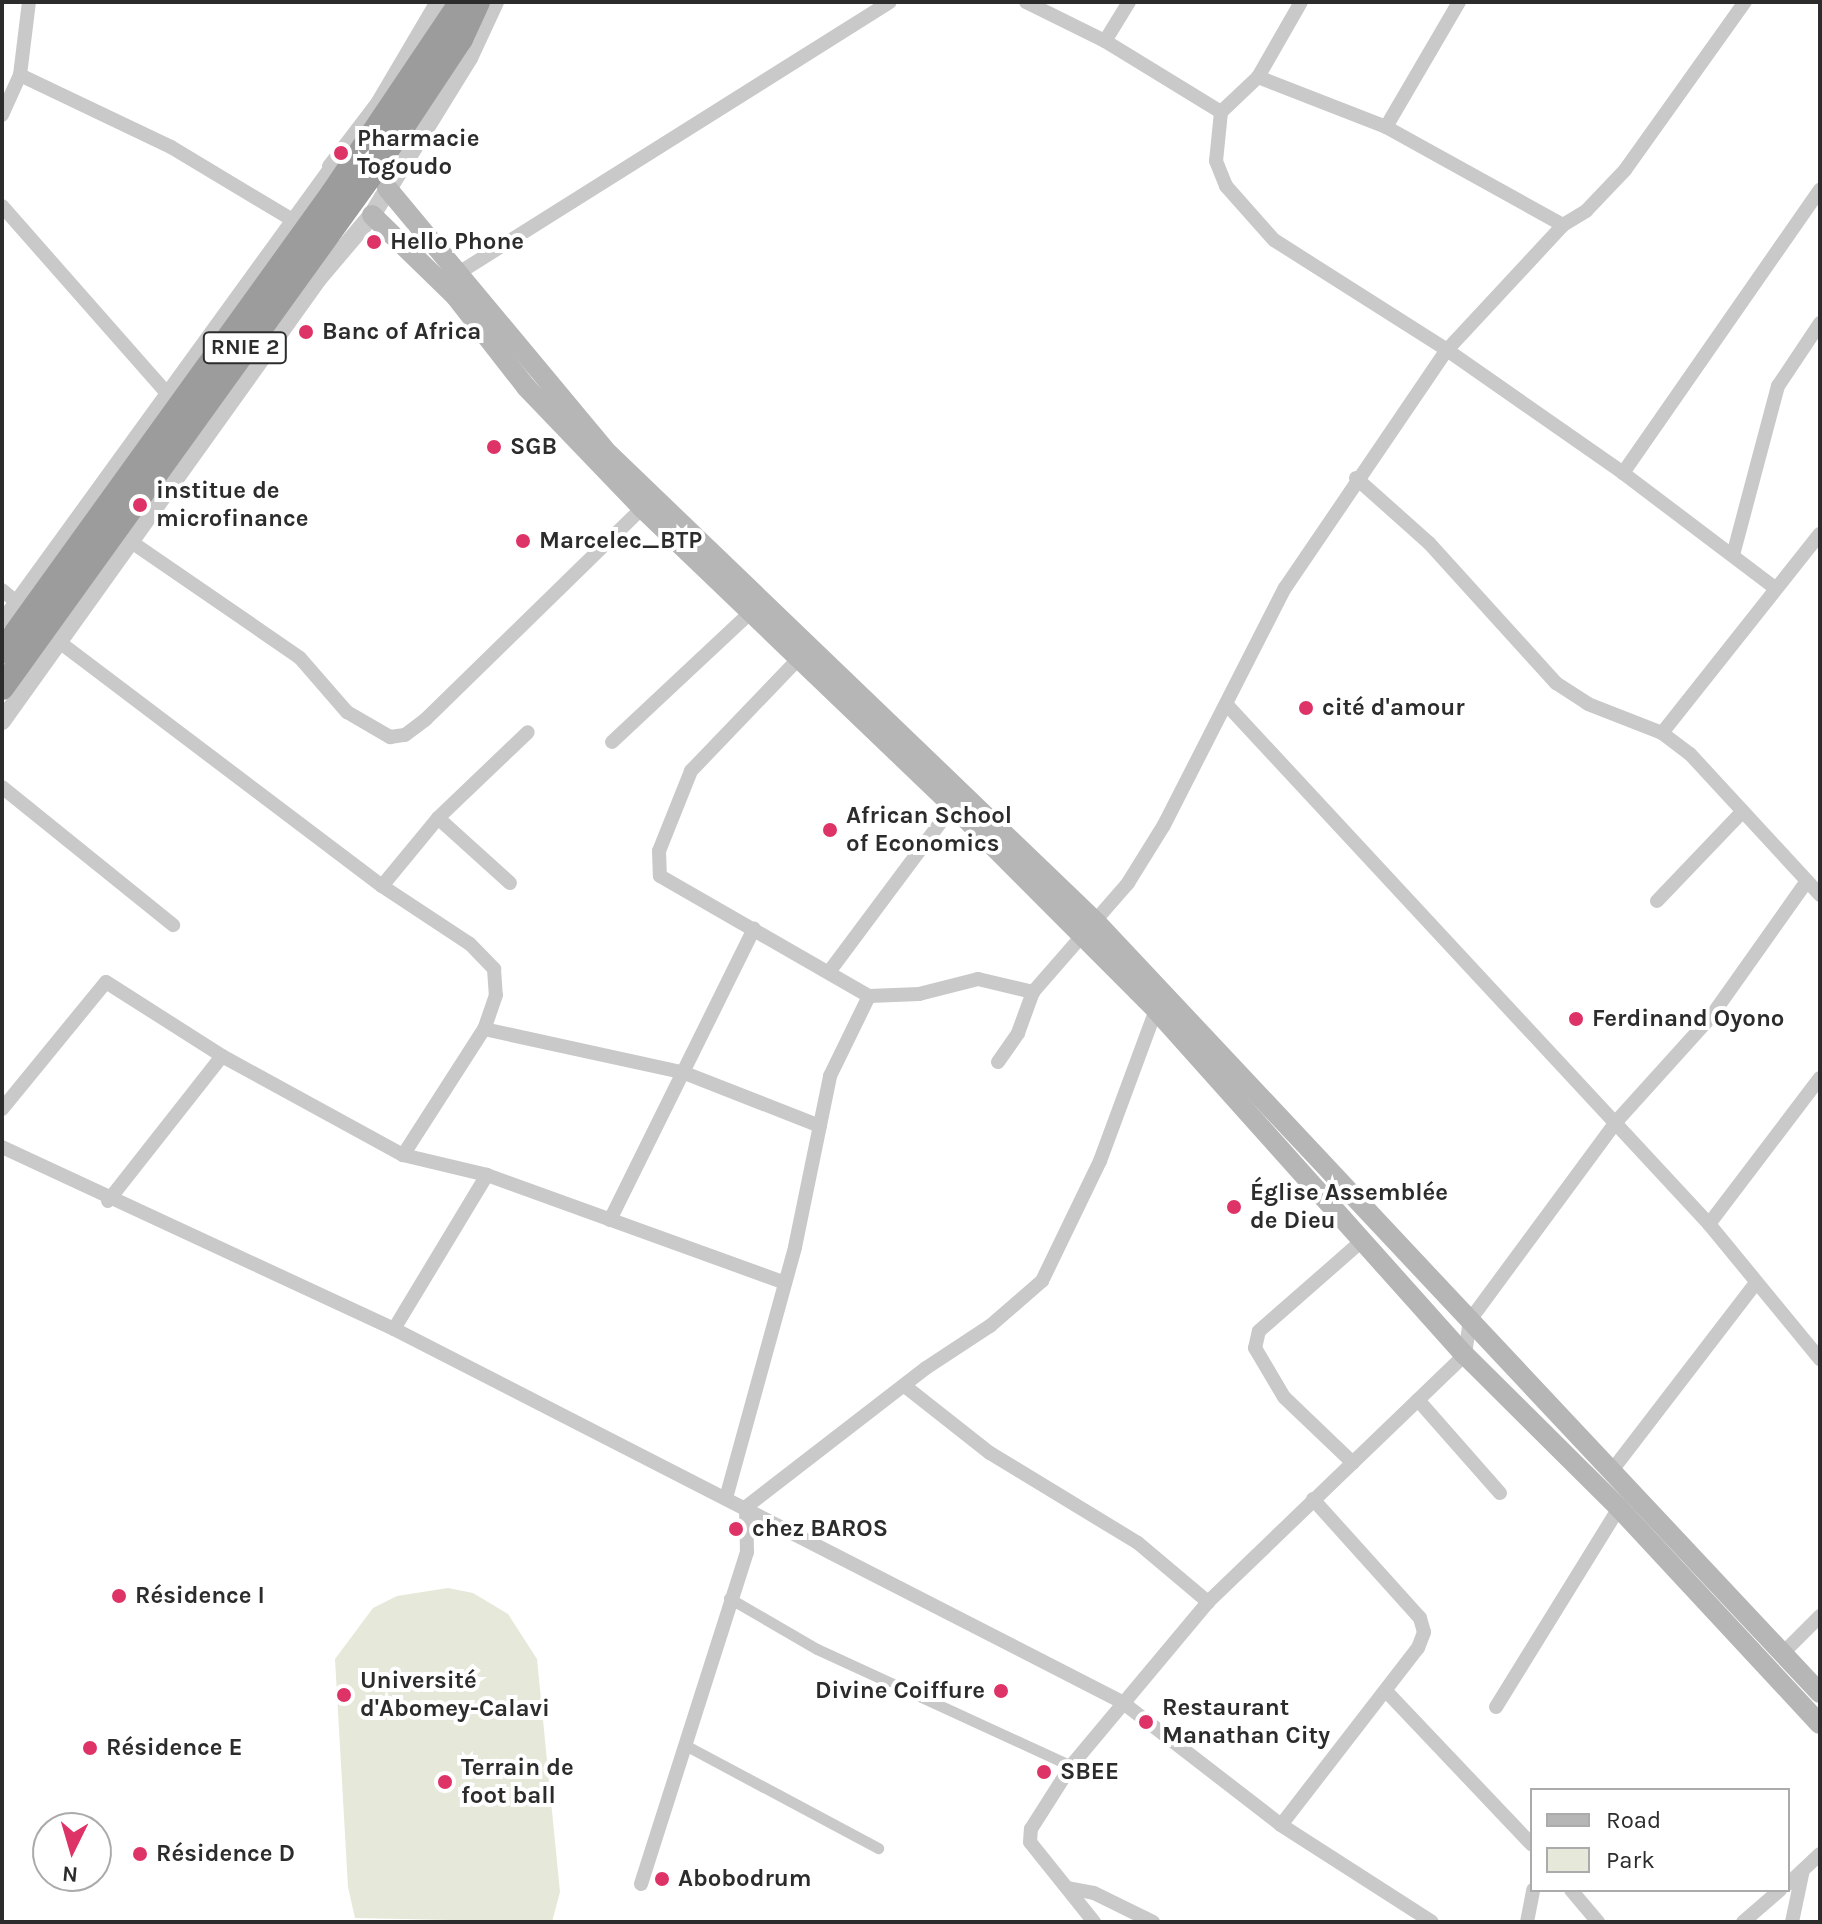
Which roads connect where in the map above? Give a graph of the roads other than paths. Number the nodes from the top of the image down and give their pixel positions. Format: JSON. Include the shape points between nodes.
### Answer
{"nodes":[{"id":1,"x":29,"y":2,"type":"edge"},
{"id":2,"x":439,"y":2,"type":"edge"},
{"id":3,"x":461,"y":2,"type":"edge"},
{"id":4,"x":478,"y":2,"type":"edge"},
{"id":5,"x":495,"y":2,"type":"edge"},
{"id":6,"x":890,"y":2,"type":"edge"},
{"id":7,"x":1026,"y":2,"type":"edge"},
{"id":8,"x":1129,"y":2,"type":"edge"},
{"id":9,"x":1301,"y":2,"type":"edge"},
{"id":10,"x":1459,"y":2,"type":"edge"},
{"id":11,"x":1745,"y":2,"type":"edge"},
{"id":12,"x":1105,"y":41,"type":"junction"},
{"id":13,"x":20,"y":75,"type":"junction"},
{"id":14,"x":1258,"y":77,"type":"junction"},
{"id":15,"x":1221,"y":112,"type":"junction"},
{"id":16,"x":2,"y":115,"type":"edge"},
{"id":17,"x":1386,"y":127,"type":"junction"},
{"id":18,"x":359,"y":176,"type":"junction"},
{"id":19,"x":1820,"y":190,"type":"edge"},
{"id":20,"x":342,"y":200,"type":"junction"},
{"id":21,"x":2,"y":206,"type":"edge"},
{"id":22,"x":291,"y":219,"type":"junction"},
{"id":23,"x":1563,"y":225,"type":"junction"},
{"id":24,"x":457,"y":274,"type":"junction"},
{"id":25,"x":1820,"y":323,"type":"edge"},
{"id":26,"x":1447,"y":350,"type":"junction"},
{"id":27,"x":168,"y":394,"type":"junction"},
{"id":28,"x":1623,"y":473,"type":"junction"},
{"id":29,"x":1356,"y":478,"type":"junction"},
{"id":30,"x":642,"y":508,"type":"junction"},
{"id":31,"x":1820,"y":534,"type":"edge"},
{"id":32,"x":130,"y":541,"type":"junction"},
{"id":33,"x":1733,"y":555,"type":"junction"},
{"id":34,"x":1774,"y":587,"type":"junction"},
{"id":35,"x":2,"y":590,"type":"edge"},
{"id":36,"x":15,"y":601,"type":"junction"},
{"id":37,"x":750,"y":613,"type":"junction"},
{"id":38,"x":2,"y":621,"type":"edge"},
{"id":39,"x":58,"y":641,"type":"junction"},
{"id":40,"x":2,"y":652,"type":"edge"},
{"id":41,"x":805,"y":653,"type":"junction"},
{"id":42,"x":2,"y":688,"type":"edge"},
{"id":43,"x":1227,"y":705,"type":"junction"},
{"id":44,"x":2,"y":721,"type":"edge"},
{"id":45,"x":528,"y":732,"type":"dead end"},
{"id":46,"x":1662,"y":733,"type":"junction"},
{"id":47,"x":612,"y":742,"type":"dead end"},
{"id":48,"x":2,"y":787,"type":"edge"},
{"id":49,"x":958,"y":799,"type":"junction"},
{"id":50,"x":1743,"y":811,"type":"junction"},
{"id":51,"x":438,"y":818,"type":"junction"},
{"id":52,"x":1807,"y":881,"type":"junction"},
{"id":53,"x":510,"y":883,"type":"dead end"},
{"id":54,"x":382,"y":886,"type":"junction"},
{"id":55,"x":1820,"y":895,"type":"edge"},
{"id":56,"x":1657,"y":901,"type":"dead end"},
{"id":57,"x":173,"y":925,"type":"dead end"},
{"id":58,"x":754,"y":929,"type":"junction"},
{"id":59,"x":1090,"y":930,"type":"junction"},
{"id":60,"x":829,"y":972,"type":"junction"},
{"id":61,"x":1033,"y":992,"type":"junction"},
{"id":62,"x":869,"y":996,"type":"junction"},
{"id":63,"x":1156,"y":1010,"type":"junction"},
{"id":64,"x":484,"y":1029,"type":"junction"},
{"id":65,"x":222,"y":1056,"type":"junction"},
{"id":66,"x":998,"y":1062,"type":"dead end"},
{"id":67,"x":682,"y":1072,"type":"junction"},
{"id":68,"x":1820,"y":1078,"type":"edge"},
{"id":69,"x":2,"y":1109,"type":"edge"},
{"id":70,"x":1264,"y":1116,"type":"junction"},
{"id":71,"x":1615,"y":1123,"type":"junction"},
{"id":72,"x":820,"y":1126,"type":"junction"},
{"id":73,"x":2,"y":1147,"type":"edge"},
{"id":74,"x":403,"y":1155,"type":"junction"},
{"id":75,"x":487,"y":1175,"type":"junction"},
{"id":76,"x":108,"y":1201,"type":"junction"},
{"id":77,"x":610,"y":1220,"type":"junction"},
{"id":78,"x":1709,"y":1224,"type":"junction"},
{"id":79,"x":1363,"y":1240,"type":"junction"},
{"id":80,"x":785,"y":1283,"type":"junction"},
{"id":81,"x":1755,"y":1284,"type":"junction"},
{"id":82,"x":1470,"y":1320,"type":"junction"},
{"id":83,"x":394,"y":1329,"type":"junction"},
{"id":84,"x":1465,"y":1355,"type":"junction"},
{"id":85,"x":1820,"y":1359,"type":"edge"},
{"id":86,"x":906,"y":1387,"type":"junction"},
{"id":87,"x":1418,"y":1400,"type":"junction"},
{"id":88,"x":1353,"y":1463,"type":"junction"},
{"id":89,"x":1610,"y":1473,"type":"junction"},
{"id":90,"x":1500,"y":1493,"type":"dead end"},
{"id":91,"x":726,"y":1498,"type":"junction"},
{"id":92,"x":1313,"y":1499,"type":"junction"},
{"id":93,"x":746,"y":1507,"type":"junction"},
{"id":94,"x":1619,"y":1508,"type":"junction"},
{"id":95,"x":729,"y":1598,"type":"junction"},
{"id":96,"x":1208,"y":1602,"type":"junction"},
{"id":97,"x":1820,"y":1616,"type":"edge"},
{"id":98,"x":1784,"y":1652,"type":"junction"},
{"id":99,"x":1386,"y":1691,"type":"junction"},
{"id":100,"x":1820,"y":1693,"type":"edge"},
{"id":101,"x":1122,"y":1702,"type":"junction"},
{"id":102,"x":1496,"y":1707,"type":"dead end"},
{"id":103,"x":1820,"y":1724,"type":"edge"},
{"id":104,"x":685,"y":1745,"type":"junction"},
{"id":105,"x":1071,"y":1766,"type":"junction"},
{"id":106,"x":1281,"y":1825,"type":"junction"},
{"id":107,"x":1530,"y":1843,"type":"edge"},
{"id":108,"x":878,"y":1848,"type":"dead end"},
{"id":109,"x":1820,"y":1854,"type":"edge"},
{"id":110,"x":1803,"y":1870,"type":"junction"},
{"id":111,"x":1790,"y":1882,"type":"edge"},
{"id":112,"x":641,"y":1884,"type":"dead end"},
{"id":113,"x":1068,"y":1888,"type":"junction"},
{"id":114,"x":1533,"y":1892,"type":"edge"},
{"id":115,"x":1573,"y":1892,"type":"edge"},
{"id":116,"x":1778,"y":1892,"type":"edge"},
{"id":117,"x":1094,"y":1922,"type":"edge"},
{"id":118,"x":1153,"y":1922,"type":"edge"},
{"id":119,"x":1432,"y":1922,"type":"edge"},
{"id":120,"x":1527,"y":1922,"type":"edge"},
{"id":121,"x":1598,"y":1922,"type":"edge"},
{"id":122,"x":1743,"y":1922,"type":"edge"},
{"id":123,"x":1792,"y":1922,"type":"edge"}],
"edges":[{"from":1,"to":13,"type":"street"},
{"from":2,"to":18,"type":"street","via":[[408,58]]},
{"from":3,"to":18,"type":"highway","name":"RNIE 2","number":"RNIE 2"},
{"from":4,"to":18,"type":"highway","name":"RNIE 2","number":"RNIE 2","via":[[461,39]]},
{"from":5,"to":18,"type":"street","via":[[469,58]]},
{"from":6,"to":24,"type":"street"},
{"from":7,"to":12,"type":"street"},
{"from":8,"to":12,"type":"street"},
{"from":9,"to":14,"type":"street"},
{"from":10,"to":17,"type":"street"},
{"from":11,"to":23,"type":"street","via":[[1625,170],[1586,211]]},
{"from":12,"to":15,"type":"street"},
{"from":13,"to":16,"type":"street"},
{"from":13,"to":22,"type":"street","via":[[171,147]]},
{"from":14,"to":15,"type":"street"},
{"from":14,"to":17,"type":"street"},
{"from":15,"to":26,"type":"street","via":[[1216,161],[1226,186],[1274,240]]},
{"from":17,"to":23,"type":"street"},
{"from":18,"to":20,"type":"highway","name":"RNIE 2","number":"RNIE 2"},
{"from":18,"to":20,"type":"street"},
{"from":18,"to":24,"type":"main road"},
{"from":19,"to":28,"type":"street"},
{"from":20,"to":22,"type":"street"},
{"from":20,"to":30,"type":"main road","via":[[456,297],[526,387]]},
{"from":20,"to":32,"type":"street","via":[[318,279]]},
{"from":20,"to":40,"type":"highway","name":"RNIE 2","number":"RNIE 2"},
{"from":20,"to":42,"type":"highway","name":"RNIE 2","number":"RNIE 2"},
{"from":21,"to":27,"type":"street"},
{"from":22,"to":27,"type":"street"},
{"from":23,"to":26,"type":"street"},
{"from":24,"to":41,"type":"main road","via":[[609,454]]},
{"from":25,"to":33,"type":"street","via":[[1778,386]]},
{"from":26,"to":28,"type":"street"},
{"from":26,"to":29,"type":"street"},
{"from":27,"to":36,"type":"street"},
{"from":28,"to":33,"type":"street"},
{"from":29,"to":43,"type":"street","via":[[1285,588]]},
{"from":29,"to":46,"type":"street","via":[[1429,543],[1556,683],[1588,704]]},
{"from":30,"to":32,"type":"street","via":[[426,719],[405,735],[390,737],[347,712],[300,658]]},
{"from":30,"to":37,"type":"main road"},
{"from":31,"to":34,"type":"street"},
{"from":32,"to":39,"type":"street"},
{"from":33,"to":34,"type":"street"},
{"from":34,"to":46,"type":"street"},
{"from":35,"to":36,"type":"street"},
{"from":36,"to":38,"type":"street"},
{"from":37,"to":41,"type":"main road"},
{"from":37,"to":47,"type":"street"},
{"from":39,"to":44,"type":"street"},
{"from":39,"to":54,"type":"street"},
{"from":41,"to":49,"type":"main road"},
{"from":41,"to":58,"type":"street","via":[[691,771],[655,867],[667,882]]},
{"from":43,"to":59,"type":"street","via":[[1164,825]]},
{"from":43,"to":71,"type":"street"},
{"from":45,"to":51,"type":"street"},
{"from":46,"to":50,"type":"street","via":[[1690,754]]},
{"from":48,"to":57,"type":"street"},
{"from":49,"to":59,"type":"main road"},
{"from":49,"to":60,"type":"street"},
{"from":50,"to":52,"type":"street"},
{"from":50,"to":56,"type":"street"},
{"from":51,"to":53,"type":"street"},
{"from":51,"to":54,"type":"street"},
{"from":52,"to":55,"type":"street"},
{"from":52,"to":71,"type":"street","via":[[1710,1018]]},
{"from":54,"to":64,"type":"street","via":[[470,944],[494,969],[496,995]]},
{"from":58,"to":60,"type":"street"},
{"from":58,"to":67,"type":"street"},
{"from":59,"to":61,"type":"street"},
{"from":59,"to":63,"type":"main road"},
{"from":59,"to":70,"type":"main road"},
{"from":60,"to":62,"type":"street"},
{"from":61,"to":62,"type":"street","via":[[978,979],[910,996]]},
{"from":61,"to":66,"type":"street","via":[[1018,1033]]},
{"from":62,"to":72,"type":"street","via":[[830,1076]]},
{"from":63,"to":70,"type":"main road"},
{"from":63,"to":86,"type":"street","via":[[1100,1161],[1049,1270],[990,1326]]},
{"from":64,"to":67,"type":"street"},
{"from":64,"to":74,"type":"street"},
{"from":65,"to":69,"type":"street","via":[[106,982]]},
{"from":65,"to":74,"type":"street"},
{"from":65,"to":76,"type":"street"},
{"from":67,"to":72,"type":"street"},
{"from":67,"to":77,"type":"street"},
{"from":68,"to":78,"type":"street"},
{"from":70,"to":79,"type":"main road"},
{"from":70,"to":82,"type":"main road"},
{"from":71,"to":78,"type":"street"},
{"from":71,"to":82,"type":"street"},
{"from":72,"to":80,"type":"street"},
{"from":73,"to":76,"type":"street"},
{"from":74,"to":75,"type":"street"},
{"from":75,"to":77,"type":"street"},
{"from":75,"to":83,"type":"street"},
{"from":76,"to":83,"type":"street"},
{"from":77,"to":80,"type":"street"},
{"from":78,"to":81,"type":"street"},
{"from":79,"to":84,"type":"main road"},
{"from":79,"to":88,"type":"street","via":[[1259,1331],[1255,1348],[1284,1397]]},
{"from":80,"to":91,"type":"street"},
{"from":81,"to":85,"type":"street"},
{"from":81,"to":89,"type":"street"},
{"from":82,"to":84,"type":"street"},
{"from":82,"to":89,"type":"main road"},
{"from":83,"to":91,"type":"street"},
{"from":84,"to":87,"type":"street"},
{"from":84,"to":94,"type":"main road"},
{"from":86,"to":93,"type":"street"},
{"from":86,"to":96,"type":"street","via":[[990,1453],[1138,1543]]},
{"from":87,"to":88,"type":"street"},
{"from":87,"to":90,"type":"street"},
{"from":88,"to":92,"type":"street"},
{"from":89,"to":98,"type":"main road"},
{"from":91,"to":93,"type":"street"},
{"from":92,"to":96,"type":"street"},
{"from":92,"to":99,"type":"street","via":[[1420,1618],[1424,1632],[1418,1648]]},
{"from":93,"to":95,"type":"street","via":[[747,1552]]},
{"from":93,"to":101,"type":"street"},
{"from":94,"to":102,"type":"street"},
{"from":94,"to":103,"type":"main road"},
{"from":95,"to":104,"type":"street"},
{"from":95,"to":105,"type":"street","via":[[830,1655]]},
{"from":96,"to":101,"type":"street"},
{"from":97,"to":98,"type":"street"},
{"from":98,"to":100,"type":"main road"},
{"from":99,"to":106,"type":"street"},
{"from":99,"to":107,"type":"street"},
{"from":101,"to":105,"type":"street"},
{"from":101,"to":106,"type":"street"},
{"from":104,"to":108,"type":"street"},
{"from":104,"to":112,"type":"street"},
{"from":105,"to":113,"type":"street","via":[[1031,1829],[1030,1842]]},
{"from":106,"to":119,"type":"street"},
{"from":109,"to":110,"type":"street"},
{"from":110,"to":111,"type":"street"},
{"from":110,"to":123,"type":"street"},
{"from":113,"to":117,"type":"street"},
{"from":113,"to":118,"type":"street","via":[[1094,1893]]},
{"from":114,"to":120,"type":"street"},
{"from":115,"to":121,"type":"street"},
{"from":116,"to":122,"type":"street"}]}
